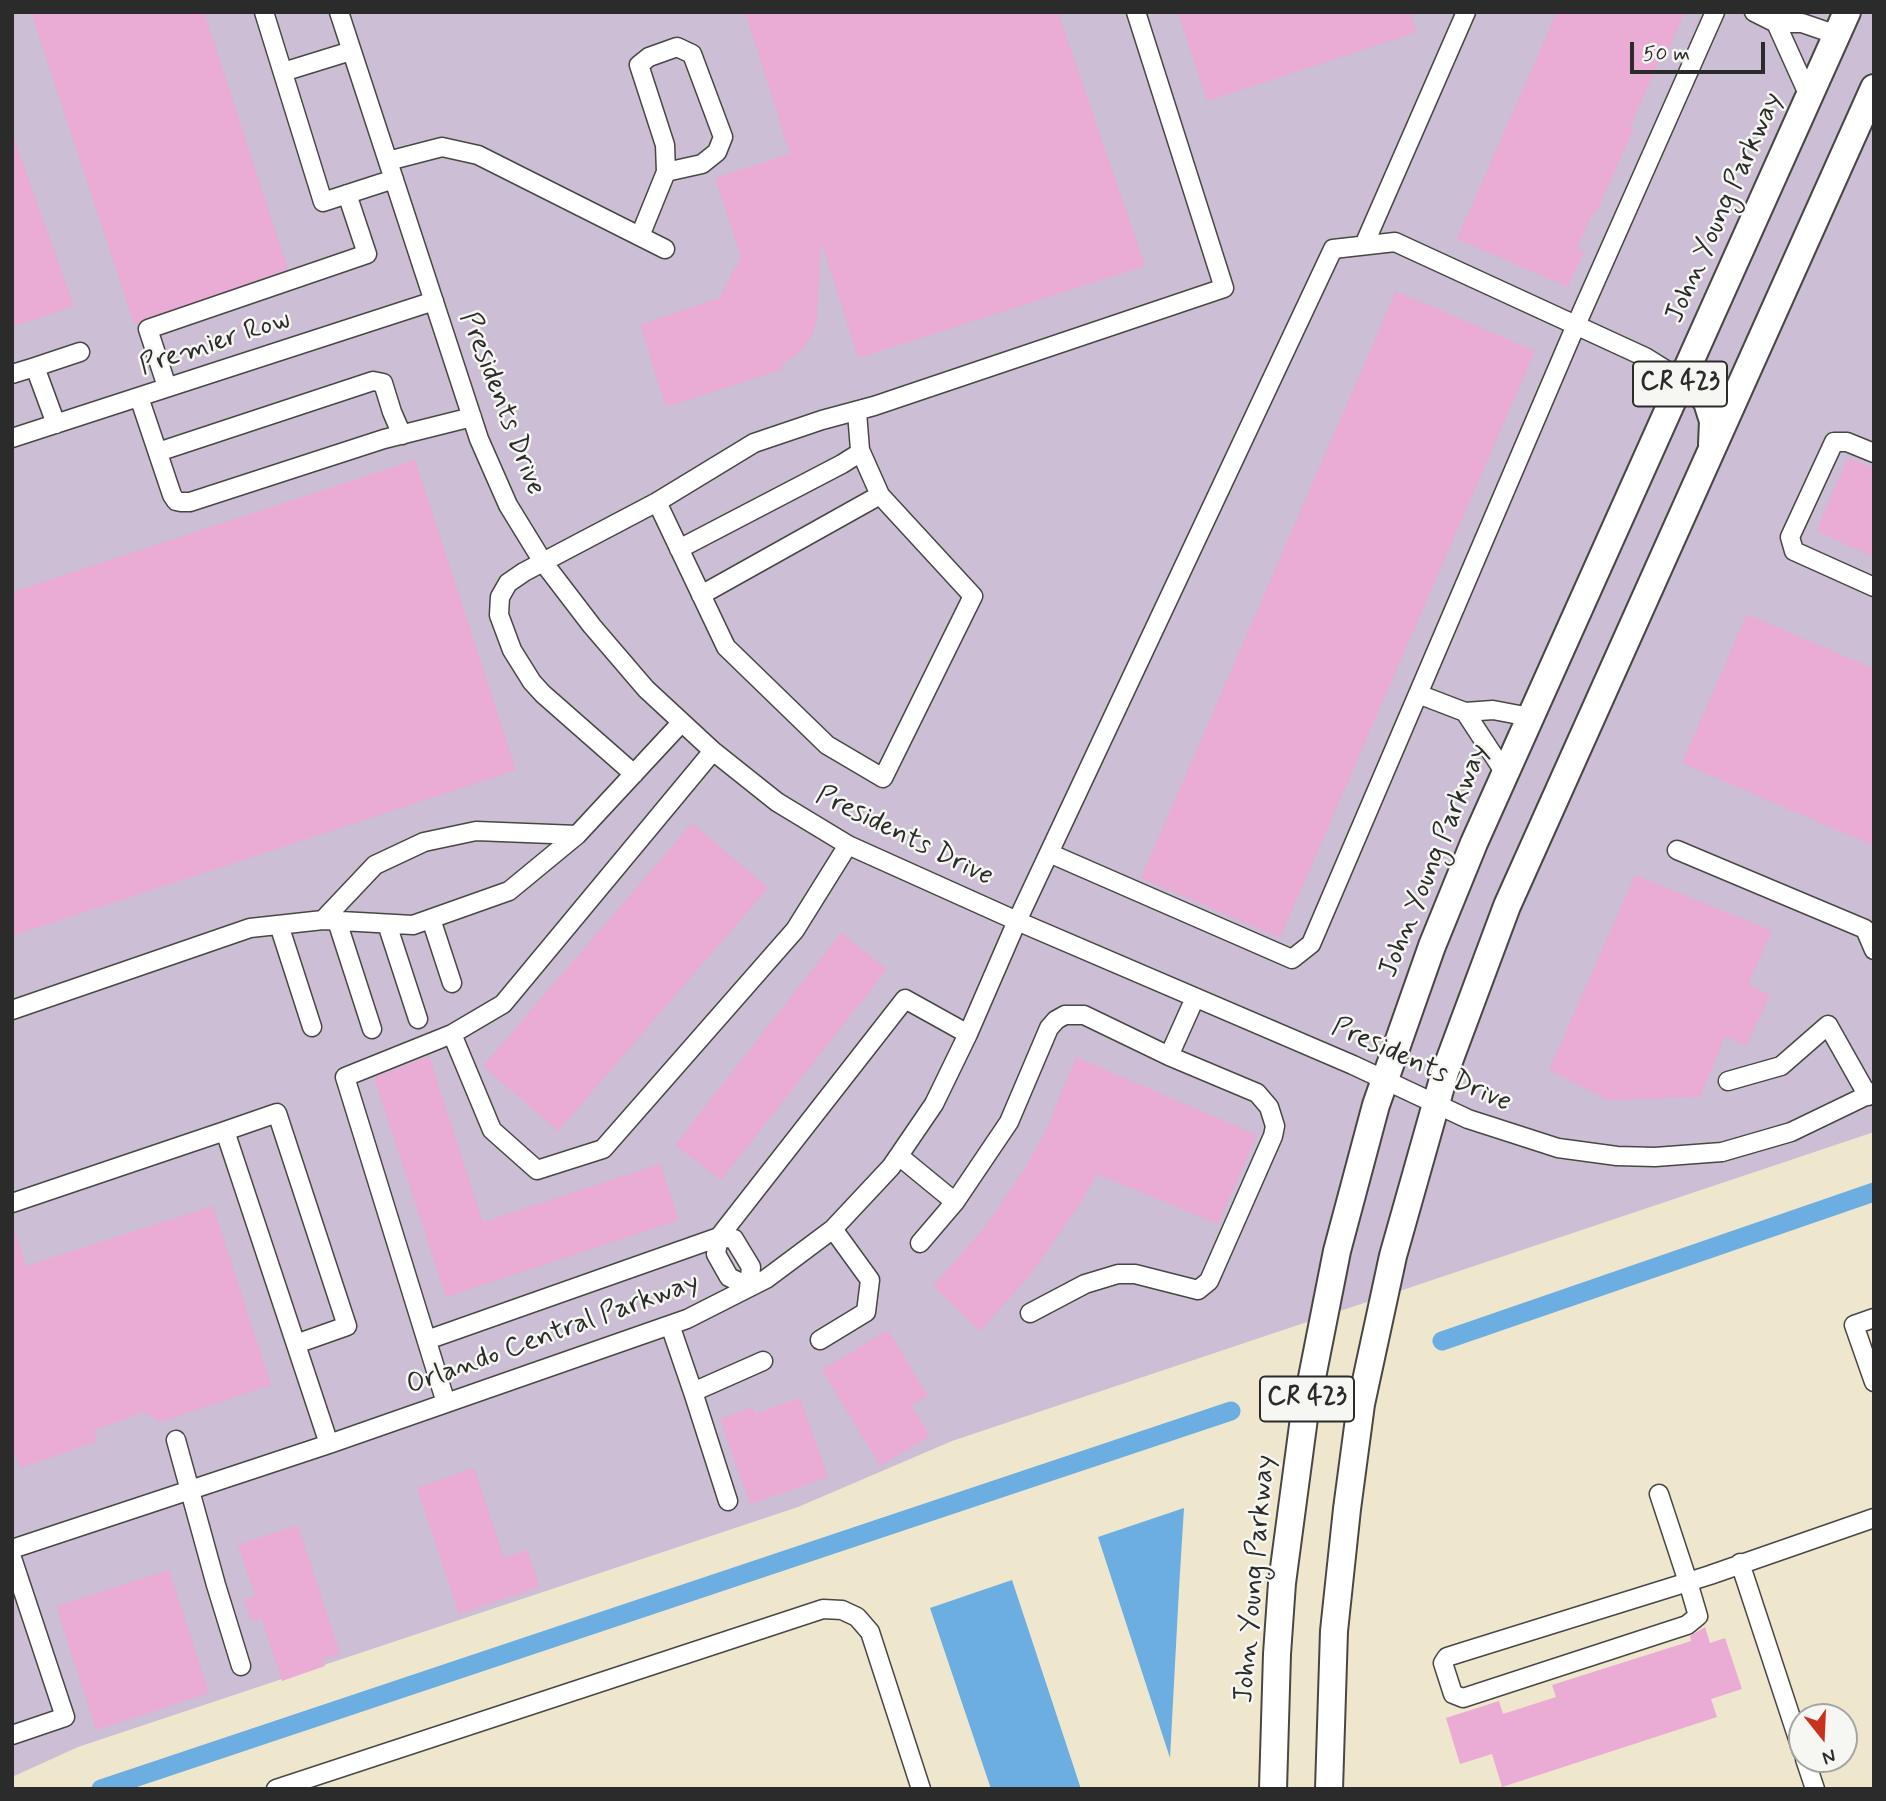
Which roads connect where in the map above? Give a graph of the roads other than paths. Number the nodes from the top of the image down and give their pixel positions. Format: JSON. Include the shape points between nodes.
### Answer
{"nodes":[{"id":1,"x":264,"y":12,"type":"edge"},
{"id":2,"x":339,"y":12,"type":"edge"},
{"id":3,"x":1136,"y":12,"type":"edge"},
{"id":4,"x":1466,"y":12,"type":"edge"},
{"id":5,"x":1715,"y":12,"type":"edge"},
{"id":6,"x":1754,"y":12,"type":"edge"},
{"id":7,"x":1776,"y":23,"type":"junction"},
{"id":8,"x":1842,"y":24,"type":"edge"},
{"id":9,"x":351,"y":51,"type":"junction"},
{"id":10,"x":283,"y":72,"type":"junction"},
{"id":11,"x":1874,"y":88,"type":"edge"},
{"id":12,"x":1809,"y":96,"type":"junction"},
{"id":13,"x":391,"y":170,"type":"junction"},
{"id":14,"x":666,"y":172,"type":"junction"},
{"id":15,"x":347,"y":194,"type":"junction"},
{"id":16,"x":640,"y":236,"type":"junction"},
{"id":17,"x":1364,"y":246,"type":"junction"},
{"id":18,"x":665,"y":249,"type":"dead end"},
{"id":19,"x":434,"y":301,"type":"junction"},
{"id":20,"x":1576,"y":325,"type":"junction"},
{"id":21,"x":80,"y":352,"type":"dead end"},
{"id":22,"x":35,"y":367,"type":"junction"},
{"id":23,"x":12,"y":374,"type":"edge"},
{"id":24,"x":1682,"y":380,"type":"junction"},
{"id":25,"x":167,"y":387,"type":"junction"},
{"id":26,"x":139,"y":397,"type":"junction"},
{"id":27,"x":857,"y":412,"type":"junction"},
{"id":28,"x":472,"y":418,"type":"junction"},
{"id":29,"x":56,"y":424,"type":"junction"},
{"id":30,"x":402,"y":435,"type":"junction"},
{"id":31,"x":12,"y":438,"type":"edge"},
{"id":32,"x":1712,"y":450,"type":"junction"},
{"id":33,"x":158,"y":452,"type":"junction"},
{"id":34,"x":861,"y":452,"type":"junction"},
{"id":35,"x":1874,"y":453,"type":"edge"},
{"id":36,"x":880,"y":495,"type":"junction"},
{"id":37,"x":657,"y":502,"type":"junction"},
{"id":38,"x":679,"y":549,"type":"junction"},
{"id":39,"x":543,"y":562,"type":"junction"},
{"id":40,"x":1874,"y":587,"type":"edge"},
{"id":41,"x":701,"y":595,"type":"junction"},
{"id":42,"x":1418,"y":694,"type":"junction"},
{"id":43,"x":1465,"y":712,"type":"junction"},
{"id":44,"x":1530,"y":717,"type":"junction"},
{"id":45,"x":681,"y":723,"type":"junction"},
{"id":46,"x":713,"y":751,"type":"junction"},
{"id":47,"x":1505,"y":773,"type":"junction"},
{"id":48,"x":634,"y":774,"type":"junction"},
{"id":49,"x":577,"y":835,"type":"junction"},
{"id":50,"x":848,"y":845,"type":"junction"},
{"id":51,"x":1677,"y":850,"type":"dead end"},
{"id":52,"x":1049,"y":853,"type":"junction"},
{"id":53,"x":431,"y":919,"type":"junction"},
{"id":54,"x":330,"y":921,"type":"junction"},
{"id":55,"x":1017,"y":921,"type":"junction"},
{"id":56,"x":387,"y":924,"type":"junction"},
{"id":57,"x":279,"y":925,"type":"junction"},
{"id":58,"x":1874,"y":950,"type":"edge"},
{"id":59,"x":452,"y":984,"type":"dead end"},
{"id":60,"x":1195,"y":998,"type":"junction"},
{"id":61,"x":12,"y":1010,"type":"edge"},
{"id":62,"x":418,"y":1019,"type":"dead end"},
{"id":63,"x":312,"y":1027,"type":"dead end"},
{"id":64,"x":372,"y":1029,"type":"dead end"},
{"id":65,"x":452,"y":1034,"type":"junction"},
{"id":66,"x":968,"y":1034,"type":"junction"},
{"id":67,"x":1169,"y":1056,"type":"junction"},
{"id":68,"x":1385,"y":1080,"type":"junction"},
{"id":69,"x":1728,"y":1081,"type":"dead end"},
{"id":70,"x":1871,"y":1094,"type":"edge"},
{"id":71,"x":1435,"y":1104,"type":"junction"},
{"id":72,"x":225,"y":1131,"type":"junction"},
{"id":73,"x":899,"y":1156,"type":"junction"},
{"id":74,"x":955,"y":1202,"type":"junction"},
{"id":75,"x":12,"y":1203,"type":"edge"},
{"id":76,"x":833,"y":1229,"type":"junction"},
{"id":77,"x":719,"y":1237,"type":"junction"},
{"id":78,"x":920,"y":1243,"type":"dead end"},
{"id":79,"x":749,"y":1287,"type":"junction"},
{"id":80,"x":1030,"y":1313,"type":"dead end"},
{"id":81,"x":1874,"y":1318,"type":"edge"},
{"id":82,"x":670,"y":1325,"type":"junction"},
{"id":83,"x":427,"y":1340,"type":"junction"},
{"id":84,"x":820,"y":1340,"type":"dead end"},
{"id":85,"x":296,"y":1344,"type":"junction"},
{"id":86,"x":762,"y":1361,"type":"dead end"},
{"id":87,"x":1874,"y":1382,"type":"edge"},
{"id":88,"x":693,"y":1392,"type":"junction"},
{"id":89,"x":446,"y":1403,"type":"junction"},
{"id":90,"x":176,"y":1440,"type":"dead end"},
{"id":91,"x":329,"y":1444,"type":"junction"},
{"id":92,"x":191,"y":1489,"type":"junction"},
{"id":93,"x":1659,"y":1494,"type":"dead end"},
{"id":94,"x":728,"y":1501,"type":"dead end"},
{"id":95,"x":1874,"y":1518,"type":"edge"},
{"id":96,"x":12,"y":1549,"type":"edge"},
{"id":97,"x":12,"y":1558,"type":"edge"},
{"id":98,"x":1740,"y":1563,"type":"junction"},
{"id":99,"x":1688,"y":1582,"type":"junction"},
{"id":100,"x":241,"y":1666,"type":"dead end"},
{"id":101,"x":1788,"y":1709,"type":"edge"},
{"id":102,"x":12,"y":1735,"type":"edge"},
{"id":103,"x":276,"y":1789,"type":"edge"},
{"id":104,"x":921,"y":1789,"type":"edge"},
{"id":105,"x":1273,"y":1789,"type":"edge"},
{"id":106,"x":1329,"y":1789,"type":"edge"}],
"edges":[{"from":1,"to":10,"type":"street"},
{"from":2,"to":9,"type":"street","name":"Presidents Drive"},
{"from":3,"to":27,"type":"street","via":[[1224,288]]},
{"from":4,"to":17,"type":"street"},
{"from":5,"to":20,"type":"street"},
{"from":6,"to":7,"type":"street"},
{"from":7,"to":8,"type":"street"},
{"from":7,"to":12,"type":"street"},
{"from":8,"to":12,"type":"highway","name":"John Young Parkway","number":"CR 423"},
{"from":9,"to":10,"type":"street"},
{"from":9,"to":13,"type":"street","name":"Presidents Drive"},
{"from":10,"to":15,"type":"street","via":[[323,202]]},
{"from":11,"to":32,"type":"highway","number":"CR 423"},
{"from":12,"to":24,"type":"highway","name":"John Young Parkway","number":"CR 423"},
{"from":13,"to":15,"type":"street"},
{"from":13,"to":16,"type":"street","via":[[442,147],[478,155]]},
{"from":13,"to":19,"type":"street","name":"Presidents Drive"},
{"from":14,"to":14,"type":"street","via":[[665,145],[639,65],[677,47],[692,54],[723,137],[717,152],[702,164]]},
{"from":14,"to":16,"type":"street"},
{"from":15,"to":25,"type":"street","via":[[367,254],[148,329]]},
{"from":16,"to":18,"type":"street"},
{"from":17,"to":20,"type":"street","via":[[1395,242]]},
{"from":17,"to":52,"type":"street","name":"Orlando Central Parkway","via":[[1333,249]]},
{"from":19,"to":25,"type":"street","name":"Premier Row"},
{"from":19,"to":28,"type":"street","name":"Presidents Drive"},
{"from":20,"to":24,"type":"street"},
{"from":20,"to":42,"type":"street"},
{"from":21,"to":22,"type":"street"},
{"from":22,"to":23,"type":"street"},
{"from":22,"to":29,"type":"street"},
{"from":24,"to":32,"type":"highway","via":[[1707,402],[1713,421]]},
{"from":24,"to":44,"type":"highway","name":"John Young Parkway","number":"CR 423"},
{"from":25,"to":26,"type":"street","name":"Premier Row"},
{"from":26,"to":29,"type":"street","name":"Premier Row"},
{"from":26,"to":33,"type":"street"},
{"from":27,"to":34,"type":"street"},
{"from":27,"to":37,"type":"street","via":[[754,443]]},
{"from":28,"to":30,"type":"street"},
{"from":28,"to":39,"type":"street","name":"Presidents Drive","via":[[508,505]]},
{"from":29,"to":31,"type":"street","name":"Premier Row"},
{"from":30,"to":33,"type":"street","via":[[190,502],[172,495]]},
{"from":30,"to":33,"type":"street","via":[[383,383],[373,380]]},
{"from":32,"to":71,"type":"highway","number":"CR 423","via":[[1507,906]]},
{"from":34,"to":36,"type":"street"},
{"from":34,"to":38,"type":"street"},
{"from":35,"to":40,"type":"street","via":[[1834,442],[1790,537],[1794,551]]},
{"from":36,"to":41,"type":"street"},
{"from":36,"to":41,"type":"street","via":[[973,596],[883,778],[827,745],[726,647]]},
{"from":37,"to":38,"type":"street"},
{"from":37,"to":39,"type":"street"},
{"from":38,"to":41,"type":"street"},
{"from":39,"to":45,"type":"street","name":"Presidents Drive","via":[[646,689]]},
{"from":39,"to":48,"type":"street","via":[[508,583],[500,597],[499,615],[512,650],[543,694]]},
{"from":42,"to":43,"type":"street"},
{"from":42,"to":52,"type":"street","via":[[1311,944],[1292,959]]},
{"from":43,"to":44,"type":"street","via":[[1493,710]]},
{"from":43,"to":47,"type":"street"},
{"from":44,"to":47,"type":"highway","name":"John Young Parkway","number":"CR 423"},
{"from":45,"to":46,"type":"street","name":"Presidents Drive"},
{"from":45,"to":48,"type":"street"},
{"from":46,"to":50,"type":"street","name":"Presidents Drive","via":[[777,802]]},
{"from":46,"to":65,"type":"street","via":[[503,1004]]},
{"from":47,"to":68,"type":"highway","name":"John Young Parkway","number":"CR 423","via":[[1432,946]]},
{"from":48,"to":49,"type":"street"},
{"from":49,"to":53,"type":"street","via":[[509,891]]},
{"from":49,"to":54,"type":"street","via":[[475,831],[424,842],[375,865]]},
{"from":50,"to":55,"type":"street","name":"Presidents Drive"},
{"from":50,"to":65,"type":"street","via":[[795,930],[603,1149],[537,1170],[492,1130]]},
{"from":51,"to":58,"type":"street","via":[[1865,929]]},
{"from":52,"to":55,"type":"street","name":"Orlando Central Parkway"},
{"from":53,"to":56,"type":"street","via":[[413,925]]},
{"from":53,"to":59,"type":"street"},
{"from":54,"to":56,"type":"street"},
{"from":54,"to":57,"type":"street"},
{"from":54,"to":64,"type":"street"},
{"from":55,"to":60,"type":"street","name":"Presidents Drive"},
{"from":55,"to":66,"type":"street","name":"Orlando Central Parkway"},
{"from":56,"to":62,"type":"street"},
{"from":57,"to":61,"type":"street","via":[[250,928]]},
{"from":57,"to":63,"type":"street"},
{"from":60,"to":67,"type":"street"},
{"from":60,"to":68,"type":"street","name":"Presidents Drive"},
{"from":65,"to":83,"type":"street","via":[[345,1077]]},
{"from":66,"to":73,"type":"street","name":"Orlando Central Parkway","via":[[934,1104]]},
{"from":66,"to":77,"type":"street","via":[[905,999]]},
{"from":67,"to":74,"type":"street","via":[[1084,1015],[1056,1020],[1009,1122]]},
{"from":67,"to":80,"type":"street","via":[[1257,1093],[1269,1107],[1275,1126],[1209,1281],[1198,1290],[1118,1274],[1085,1284]]},
{"from":68,"to":71,"type":"street","name":"Presidents Drive"},
{"from":68,"to":105,"type":"highway","name":"John Young Parkway","number":"CR 423","via":[[1336,1251],[1304,1418],[1282,1583]]},
{"from":69,"to":70,"type":"street","via":[[1781,1066],[1828,1025]]},
{"from":70,"to":71,"type":"street","name":"Presidents Drive","via":[[1791,1132],[1722,1152],[1655,1157],[1584,1154],[1558,1148]]},
{"from":71,"to":106,"type":"highway","number":"CR 423","via":[[1396,1244],[1361,1404],[1334,1630]]},
{"from":72,"to":75,"type":"street"},
{"from":72,"to":85,"type":"street"},
{"from":72,"to":85,"type":"street","via":[[277,1113],[347,1326]]},
{"from":73,"to":74,"type":"street"},
{"from":73,"to":76,"type":"street","name":"Orlando Central Parkway"},
{"from":74,"to":78,"type":"street"},
{"from":76,"to":79,"type":"street","name":"Orlando Central Parkway"},
{"from":76,"to":84,"type":"street","via":[[870,1279],[866,1312]]},
{"from":77,"to":79,"type":"street","via":[[734,1239],[751,1267]]},
{"from":77,"to":83,"type":"street"},
{"from":79,"to":82,"type":"street","name":"Orlando Central Parkway"},
{"from":81,"to":87,"type":"street","via":[[1854,1325]]},
{"from":82,"to":88,"type":"street"},
{"from":82,"to":89,"type":"street","name":"Orlando Central Parkway"},
{"from":83,"to":89,"type":"street"},
{"from":85,"to":91,"type":"street"},
{"from":86,"to":88,"type":"street"},
{"from":88,"to":94,"type":"street"},
{"from":89,"to":91,"type":"street","name":"Orlando Central Parkway"},
{"from":90,"to":92,"type":"street"},
{"from":91,"to":92,"type":"street","name":"Orlando Central Parkway"},
{"from":92,"to":96,"type":"street","name":"Orlando Central Parkway"},
{"from":92,"to":100,"type":"street"},
{"from":93,"to":99,"type":"street"},
{"from":95,"to":98,"type":"street"},
{"from":97,"to":102,"type":"street","via":[[65,1717]]},
{"from":98,"to":99,"type":"street"},
{"from":98,"to":101,"type":"street"},
{"from":99,"to":99,"type":"street","via":[[1447,1657],[1443,1663],[1453,1694],[1463,1698],[1687,1625],[1699,1616]]},
{"from":103,"to":104,"type":"street","via":[[823,1609],[857,1617],[870,1632]]}]}
